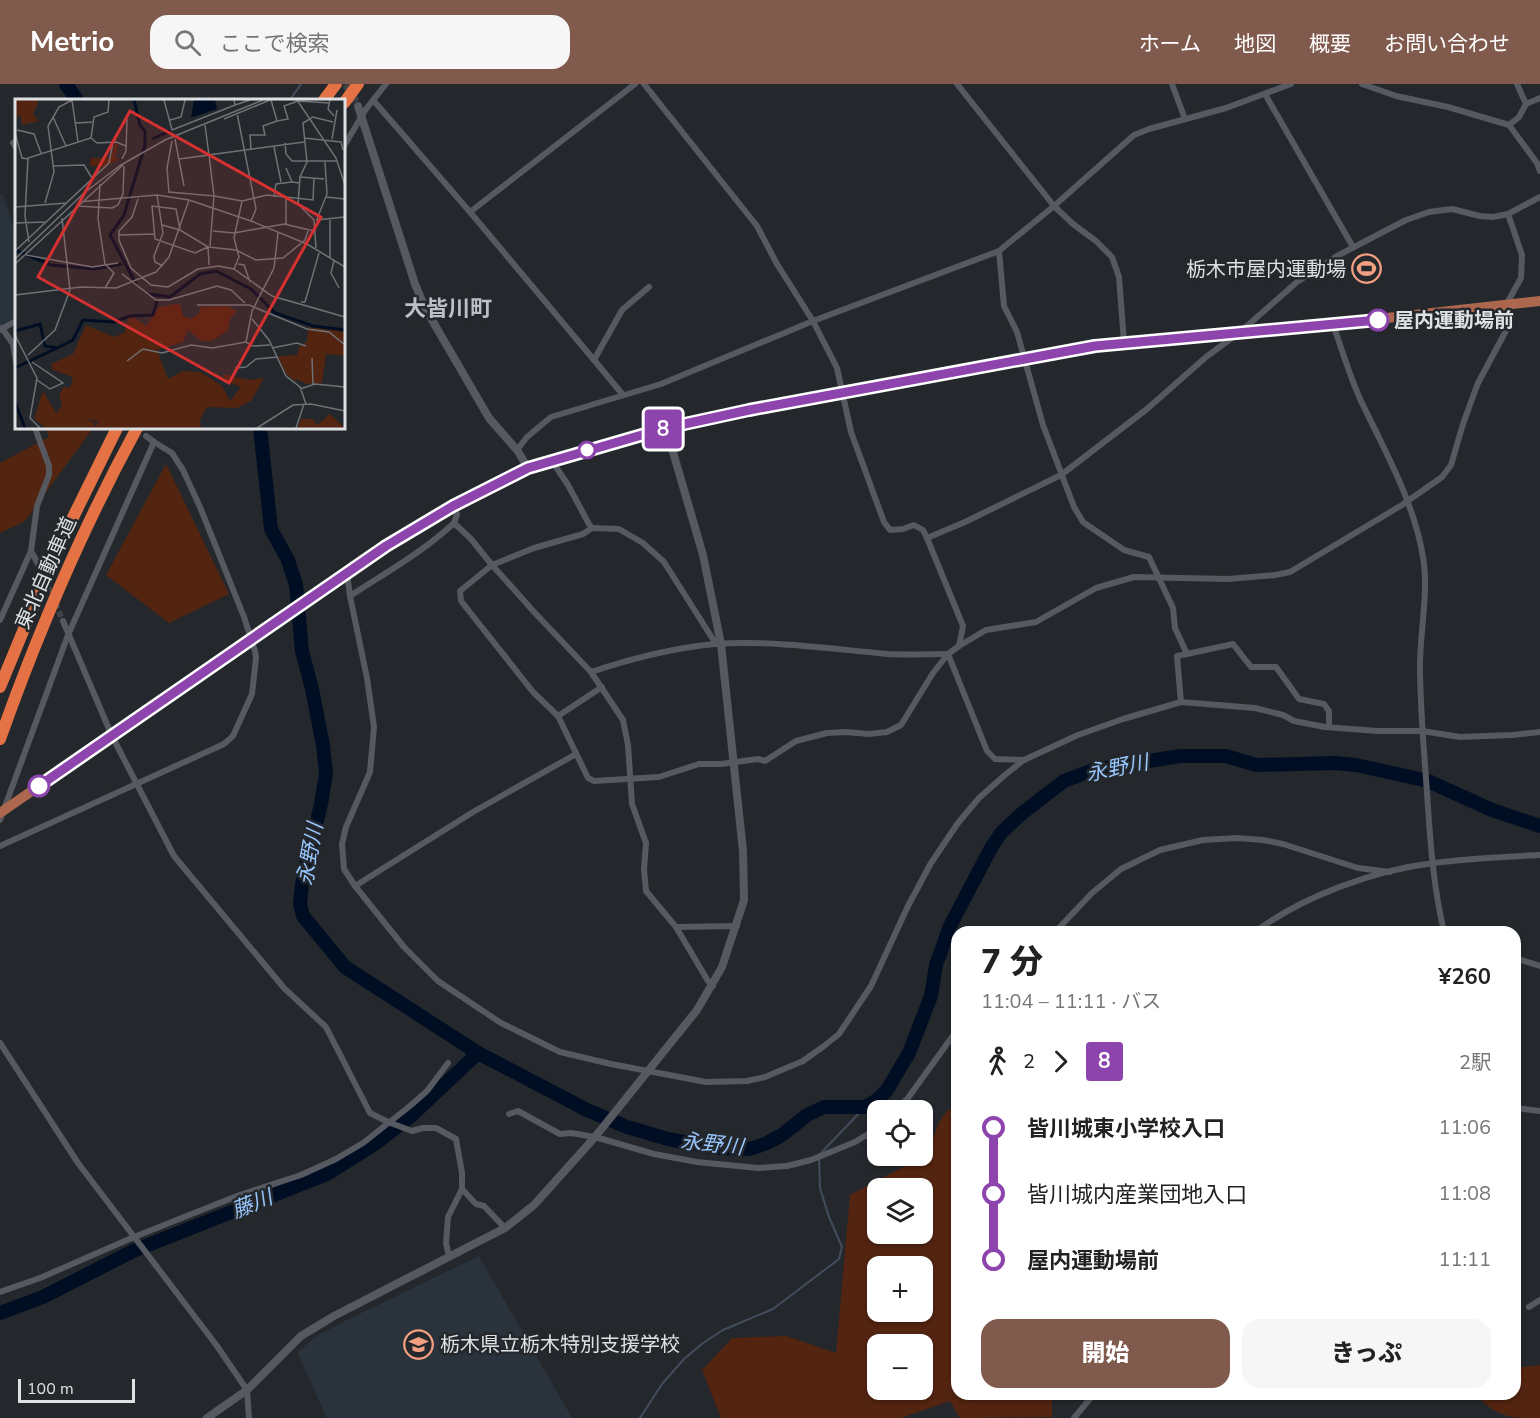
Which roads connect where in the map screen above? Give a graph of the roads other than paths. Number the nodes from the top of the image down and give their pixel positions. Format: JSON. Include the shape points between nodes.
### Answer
{"nodes":[{"id":1,"x":336,"y":84,"type":"edge"},
{"id":2,"x":357,"y":84,"type":"edge"},
{"id":3,"x":386,"y":84,"type":"edge"},
{"id":4,"x":635,"y":84,"type":"edge"},
{"id":5,"x":644,"y":84,"type":"edge"},
{"id":6,"x":957,"y":84,"type":"edge"},
{"id":7,"x":1172,"y":84,"type":"edge"},
{"id":8,"x":1291,"y":84,"type":"edge"},
{"id":9,"x":1362,"y":84,"type":"edge"},
{"id":10,"x":1516,"y":84,"type":"edge"},
{"id":11,"x":1265,"y":94,"type":"junction"},
{"id":12,"x":1540,"y":98,"type":"edge"},
{"id":13,"x":325,"y":99,"type":"edge"},
{"id":14,"x":373,"y":100,"type":"junction"},
{"id":15,"x":345,"y":102,"type":"edge"},
{"id":16,"x":1526,"y":104,"type":"junction"},
{"id":17,"x":358,"y":106,"type":"tunnel mouth"},
{"id":18,"x":362,"y":116,"type":"junction"},
{"id":19,"x":1185,"y":119,"type":"junction"},
{"id":20,"x":1509,"y":125,"type":"junction"},
{"id":21,"x":345,"y":144,"type":"edge"},
{"id":22,"x":1540,"y":171,"type":"edge"},
{"id":23,"x":1540,"y":197,"type":"edge"},
{"id":24,"x":1054,"y":206,"type":"junction"},
{"id":25,"x":470,"y":212,"type":"junction"},
{"id":26,"x":1508,"y":214,"type":"junction"},
{"id":27,"x":1353,"y":247,"type":"junction"},
{"id":28,"x":999,"y":251,"type":"junction"},
{"id":29,"x":649,"y":287,"type":"dead end"},
{"id":30,"x":1540,"y":301,"type":"edge"},
{"id":31,"x":1506,"y":305,"type":"junction"},
{"id":32,"x":813,"y":321,"type":"junction"},
{"id":33,"x":15,"y":322,"type":"edge"},
{"id":34,"x":1333,"y":324,"type":"junction"},
{"id":35,"x":1,"y":329,"type":"edge"},
{"id":36,"x":1240,"y":332,"type":"junction"},
{"id":37,"x":1124,"y":342,"type":"junction"},
{"id":38,"x":15,"y":356,"type":"edge"},
{"id":39,"x":1023,"y":359,"type":"junction"},
{"id":40,"x":594,"y":360,"type":"junction"},
{"id":41,"x":843,"y":391,"type":"junction"},
{"id":42,"x":623,"y":395,"type":"junction"},
{"id":43,"x":666,"y":428,"type":"junction"},
{"id":44,"x":35,"y":429,"type":"edge"},
{"id":45,"x":117,"y":429,"type":"edge"},
{"id":46,"x":141,"y":432,"type":"edge"},
{"id":47,"x":154,"y":442,"type":"junction"},
{"id":48,"x":517,"y":450,"type":"junction"},
{"id":49,"x":551,"y":460,"type":"junction"},
{"id":50,"x":528,"y":468,"type":"junction"},
{"id":51,"x":1061,"y":475,"type":"junction"},
{"id":52,"x":1407,"y":502,"type":"junction"},
{"id":53,"x":453,"y":506,"type":"junction"},
{"id":54,"x":454,"y":523,"type":"junction"},
{"id":55,"x":592,"y":528,"type":"junction"},
{"id":56,"x":927,"y":538,"type":"junction"},
{"id":57,"x":31,"y":551,"type":"junction"},
{"id":58,"x":37,"y":562,"type":"tunnel mouth"},
{"id":59,"x":492,"y":565,"type":"junction"},
{"id":60,"x":344,"y":575,"type":"junction"},
{"id":61,"x":1158,"y":579,"type":"junction"},
{"id":62,"x":350,"y":596,"type":"junction"},
{"id":63,"x":0,"y":620,"type":"edge"},
{"id":64,"x":63,"y":621,"type":"tunnel mouth"},
{"id":65,"x":68,"y":635,"type":"junction"},
{"id":66,"x":253,"y":638,"type":"junction"},
{"id":67,"x":718,"y":644,"type":"junction"},
{"id":68,"x":959,"y":646,"type":"junction"},
{"id":69,"x":948,"y":654,"type":"junction"},
{"id":70,"x":1187,"y":654,"type":"junction"},
{"id":71,"x":591,"y":672,"type":"junction"},
{"id":72,"x":0,"y":687,"type":"edge"},
{"id":73,"x":602,"y":687,"type":"junction"},
{"id":74,"x":1181,"y":702,"type":"junction"},
{"id":75,"x":558,"y":716,"type":"junction"},
{"id":76,"x":1329,"y":727,"type":"junction"},
{"id":77,"x":1422,"y":731,"type":"junction"},
{"id":78,"x":1540,"y":732,"type":"edge"},
{"id":79,"x":112,"y":736,"type":"junction"},
{"id":80,"x":0,"y":739,"type":"edge"},
{"id":81,"x":576,"y":754,"type":"junction"},
{"id":82,"x":1024,"y":760,"type":"junction"},
{"id":83,"x":734,"y":762,"type":"junction"},
{"id":84,"x":630,"y":779,"type":"junction"},
{"id":85,"x":136,"y":783,"type":"junction"},
{"id":86,"x":1,"y":815,"type":"edge"},
{"id":87,"x":0,"y":846,"type":"edge"},
{"id":88,"x":1540,"y":855,"type":"edge"},
{"id":89,"x":1432,"y":863,"type":"junction"},
{"id":90,"x":1390,"y":872,"type":"junction"},
{"id":91,"x":355,"y":886,"type":"junction"},
{"id":92,"x":737,"y":926,"type":"junction"},
{"id":93,"x":1061,"y":926,"type":"edge"},
{"id":94,"x":1265,"y":926,"type":"edge"},
{"id":95,"x":1443,"y":926,"type":"edge"},
{"id":96,"x":676,"y":927,"type":"junction"},
{"id":97,"x":1521,"y":960,"type":"edge"},
{"id":98,"x":1540,"y":966,"type":"edge"},
{"id":99,"x":713,"y":986,"type":"junction"},
{"id":100,"x":951,"y":1039,"type":"edge"},
{"id":101,"x":0,"y":1043,"type":"edge"},
{"id":102,"x":448,"y":1064,"type":"dead end"},
{"id":103,"x":646,"y":1074,"type":"junction"},
{"id":104,"x":905,"y":1100,"type":"edge"},
{"id":105,"x":1521,"y":1109,"type":"edge"},
{"id":106,"x":1540,"y":1111,"type":"edge"},
{"id":107,"x":509,"y":1114,"type":"dead end"},
{"id":108,"x":388,"y":1122,"type":"junction"},
{"id":109,"x":597,"y":1135,"type":"junction"},
{"id":110,"x":867,"y":1135,"type":"edge"},
{"id":111,"x":462,"y":1189,"type":"junction"},
{"id":112,"x":505,"y":1228,"type":"junction"},
{"id":113,"x":134,"y":1237,"type":"junction"},
{"id":114,"x":449,"y":1257,"type":"junction"},
{"id":115,"x":0,"y":1292,"type":"edge"},
{"id":116,"x":1540,"y":1300,"type":"edge"},
{"id":117,"x":1529,"y":1307,"type":"dead end"},
{"id":118,"x":247,"y":1390,"type":"junction"},
{"id":119,"x":1089,"y":1400,"type":"edge"},
{"id":120,"x":207,"y":1418,"type":"edge"},
{"id":121,"x":249,"y":1418,"type":"edge"},
{"id":122,"x":1074,"y":1418,"type":"edge"}],
"edges":[{"from":1,"to":13,"type":"highway"},
{"from":2,"to":15,"type":"highway"},
{"from":3,"to":14,"type":"street"},
{"from":4,"to":25,"type":"street"},
{"from":5,"to":32,"type":"street","via":[[757,226]]},
{"from":6,"to":24,"type":"street"},
{"from":7,"to":19,"type":"street"},
{"from":8,"to":11,"type":"street"},
{"from":9,"to":20,"type":"street"},
{"from":10,"to":16,"type":"street"},
{"from":11,"to":19,"type":"street"},
{"from":11,"to":27,"type":"street"},
{"from":12,"to":16,"type":"street"},
{"from":14,"to":18,"type":"street"},
{"from":14,"to":25,"type":"street"},
{"from":16,"to":20,"type":"street"},
{"from":17,"to":18,"type":"street"},
{"from":18,"to":21,"type":"street"},
{"from":18,"to":48,"type":"street","via":[[425,308],[489,418]]},
{"from":19,"to":24,"type":"street","via":[[1134,135]]},
{"from":20,"to":22,"type":"street"},
{"from":23,"to":26,"type":"street"},
{"from":24,"to":28,"type":"street"},
{"from":24,"to":37,"type":"street","via":[[1112,257],[1119,277]]},
{"from":25,"to":40,"type":"street"},
{"from":26,"to":27,"type":"street","via":[[1480,216],[1452,209],[1429,212]]},
{"from":26,"to":31,"type":"street","via":[[1522,255],[1521,278]]},
{"from":27,"to":36,"type":"street","via":[[1297,282]]},
{"from":28,"to":32,"type":"street"},
{"from":28,"to":39,"type":"street","via":[[1004,306],[1017,332]]},
{"from":29,"to":40,"type":"street","via":[[622,310]]},
{"from":30,"to":31,"type":"main road"},
{"from":31,"to":34,"type":"main road"},
{"from":31,"to":52,"type":"street","via":[[1508,327],[1478,383],[1451,465],[1442,477]]},
{"from":32,"to":41,"type":"street","via":[[837,368]]},
{"from":32,"to":42,"type":"street","via":[[661,384]]},
{"from":33,"to":35,"type":"street"},
{"from":34,"to":36,"type":"main road"},
{"from":34,"to":52,"type":"street","via":[[1360,398]]},
{"from":35,"to":38,"type":"street","via":[[13,344]]},
{"from":36,"to":37,"type":"main road"},
{"from":36,"to":51,"type":"street"},
{"from":37,"to":39,"type":"main road"},
{"from":39,"to":41,"type":"main road"},
{"from":39,"to":51,"type":"street"},
{"from":40,"to":42,"type":"street"},
{"from":41,"to":43,"type":"main road"},
{"from":41,"to":56,"type":"street","via":[[851,432],[884,522],[891,531],[914,525]]},
{"from":42,"to":48,"type":"street","via":[[551,417]]},
{"from":43,"to":49,"type":"main road"},
{"from":43,"to":67,"type":"street","via":[[703,555]]},
{"from":44,"to":57,"type":"street","via":[[49,475],[37,506]]},
{"from":45,"to":72,"type":"highway","name":"東北自動車道","via":[[55,554]]},
{"from":46,"to":47,"type":"street"},
{"from":46,"to":80,"type":"highway","name":"東北自動車道","via":[[67,572]]},
{"from":47,"to":65,"type":"street"},
{"from":47,"to":66,"type":"street","via":[[172,453],[183,470]]},
{"from":48,"to":50,"type":"street"},
{"from":49,"to":50,"type":"main road"},
{"from":49,"to":55,"type":"street"},
{"from":50,"to":53,"type":"main road"},
{"from":51,"to":56,"type":"street"},
{"from":51,"to":61,"type":"street","via":[[1083,522],[1124,550],[1149,557]]},
{"from":52,"to":61,"type":"street","via":[[1290,572],[1228,579]]},
{"from":52,"to":77,"type":"street","via":[[1423,558]]},
{"from":53,"to":54,"type":"street","via":[[457,514]]},
{"from":53,"to":60,"type":"main road"},
{"from":54,"to":59,"type":"street"},
{"from":54,"to":62,"type":"street","via":[[410,558]]},
{"from":55,"to":59,"type":"street"},
{"from":55,"to":67,"type":"street","via":[[619,529],[664,562]]},
{"from":56,"to":68,"type":"street","via":[[963,626]]},
{"from":57,"to":58,"type":"street"},
{"from":57,"to":63,"type":"street"},
{"from":59,"to":71,"type":"street"},
{"from":59,"to":75,"type":"street","via":[[460,591],[461,601],[533,692]]},
{"from":60,"to":62,"type":"street"},
{"from":60,"to":66,"type":"main road"},
{"from":61,"to":68,"type":"street","via":[[1134,577],[1096,588],[1036,622],[986,630]]},
{"from":61,"to":70,"type":"street","via":[[1173,608],[1175,628]]},
{"from":62,"to":91,"type":"street","via":[[374,727],[370,772],[342,844],[344,869]]},
{"from":64,"to":65,"type":"street"},
{"from":65,"to":79,"type":"street"},
{"from":65,"to":86,"type":"street"},
{"from":66,"to":79,"type":"main road"},
{"from":66,"to":85,"type":"street","via":[[256,658],[252,694],[233,736],[224,744]]},
{"from":67,"to":69,"type":"street"},
{"from":67,"to":71,"type":"street","via":[[637,656]]},
{"from":67,"to":83,"type":"street"},
{"from":68,"to":69,"type":"street"},
{"from":69,"to":82,"type":"street","via":[[987,751],[995,759]]},
{"from":69,"to":83,"type":"street","via":[[901,725],[869,734],[827,733],[796,741],[765,761]]},
{"from":70,"to":74,"type":"street","via":[[1177,656]]},
{"from":70,"to":76,"type":"street","via":[[1233,644],[1251,667],[1276,667],[1299,699],[1324,704],[1329,711]]},
{"from":71,"to":73,"type":"street"},
{"from":73,"to":75,"type":"street"},
{"from":73,"to":84,"type":"street","via":[[623,720]]},
{"from":74,"to":76,"type":"street","via":[[1254,708]]},
{"from":74,"to":82,"type":"street","via":[[1078,735]]},
{"from":75,"to":81,"type":"street"},
{"from":76,"to":77,"type":"street"},
{"from":77,"to":78,"type":"street","via":[[1460,737]]},
{"from":77,"to":89,"type":"street"},
{"from":79,"to":85,"type":"street"},
{"from":79,"to":86,"type":"main road"},
{"from":81,"to":84,"type":"street","via":[[588,778],[594,781]]},
{"from":81,"to":91,"type":"street","via":[[472,812]]},
{"from":82,"to":103,"type":"street","via":[[979,798],[936,855],[871,986],[839,1034],[783,1070],[747,1081],[706,1082]]},
{"from":83,"to":84,"type":"street","via":[[699,764],[659,777]]},
{"from":83,"to":92,"type":"street","via":[[744,871],[744,900]]},
{"from":84,"to":96,"type":"street","via":[[632,804],[646,843],[646,891]]},
{"from":85,"to":87,"type":"street"},
{"from":85,"to":108,"type":"street","via":[[183,869],[284,988],[326,1027],[364,1105],[370,1113]]},
{"from":88,"to":89,"type":"street"},
{"from":89,"to":90,"type":"street"},
{"from":89,"to":95,"type":"street"},
{"from":90,"to":93,"type":"street","via":[[1358,868],[1263,840],[1203,840],[1160,850],[1121,869]]},
{"from":90,"to":94,"type":"street","via":[[1304,902]]},
{"from":91,"to":103,"type":"street","via":[[404,947],[450,991],[501,1023],[560,1052]]},
{"from":92,"to":96,"type":"street"},
{"from":92,"to":99,"type":"street"},
{"from":96,"to":99,"type":"street"},
{"from":97,"to":98,"type":"street"},
{"from":99,"to":103,"type":"street"},
{"from":100,"to":104,"type":"street"},
{"from":101,"to":113,"type":"street","via":[[78,1163]]},
{"from":102,"to":108,"type":"street","via":[[427,1091]]},
{"from":103,"to":109,"type":"street"},
{"from":105,"to":106,"type":"street"},
{"from":107,"to":109,"type":"street","via":[[518,1111],[560,1134]]},
{"from":108,"to":111,"type":"street","via":[[412,1131],[436,1128],[456,1139]]},
{"from":108,"to":113,"type":"street","via":[[363,1143],[301,1175]]},
{"from":109,"to":110,"type":"street","via":[[654,1154],[758,1168],[811,1160]]},
{"from":109,"to":112,"type":"street","via":[[549,1190]]},
{"from":111,"to":112,"type":"street"},
{"from":111,"to":114,"type":"street","via":[[448,1217]]},
{"from":112,"to":114,"type":"street"},
{"from":113,"to":115,"type":"street"},
{"from":113,"to":118,"type":"street"},
{"from":114,"to":118,"type":"street","via":[[301,1336]]},
{"from":116,"to":117,"type":"street"},
{"from":118,"to":120,"type":"street"},
{"from":118,"to":121,"type":"street"},
{"from":119,"to":122,"type":"street"}]}
